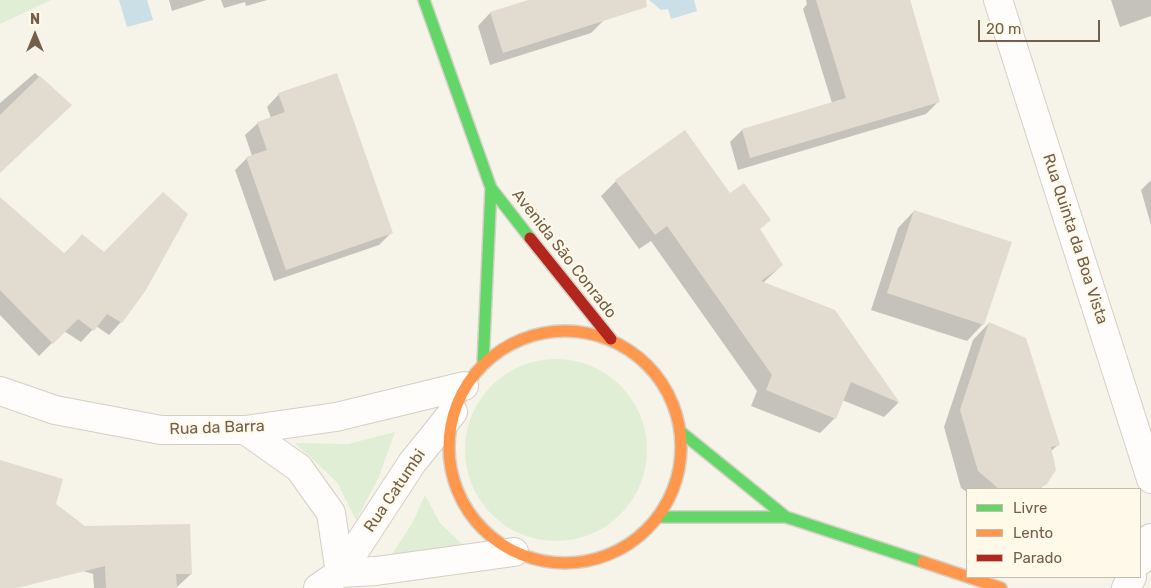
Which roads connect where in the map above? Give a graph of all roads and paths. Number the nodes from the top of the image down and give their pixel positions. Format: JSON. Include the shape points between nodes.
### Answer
{"nodes":[{"id":1,"x":424,"y":0,"type":"edge"},
{"id":2,"x":998,"y":0,"type":"edge"},
{"id":3,"x":491,"y":188,"type":"junction"},
{"id":4,"x":611,"y":339,"type":"junction"},
{"id":5,"x":483,"y":364,"type":"junction"},
{"id":6,"x":464,"y":386,"type":"junction"},
{"id":7,"x":0,"y":391,"type":"edge"},
{"id":8,"x":452,"y":412,"type":"junction"},
{"id":9,"x":245,"y":430,"type":"junction"},
{"id":10,"x":681,"y":432,"type":"junction"},
{"id":11,"x":1151,"y":479,"type":"edge"},
{"id":12,"x":786,"y":516,"type":"junction"},
{"id":13,"x":660,"y":517,"type":"junction"},
{"id":14,"x":1151,"y":538,"type":"edge"},
{"id":15,"x":514,"y":552,"type":"junction"},
{"id":16,"x":1141,"y":559,"type":"edge"},
{"id":17,"x":966,"y":576,"type":"edge"},
{"id":18,"x":971,"y":578,"type":"edge"},
{"id":19,"x":329,"y":580,"type":"edge"},
{"id":20,"x":1001,"y":588,"type":"edge"}],
"edges":[{"from":1,"to":3,"type":"street","name":"Avenida São Conrado"},
{"from":2,"to":11,"type":"street","name":"Rua Quinta da Boa Vista"},
{"from":3,"to":4,"type":"street","name":"Avenida São Conrado"},
{"from":3,"to":5,"type":"street","name":"Avenida São Conrado"},
{"from":4,"to":5,"type":"street","via":[[578,331],[543,332],[510,344]]},
{"from":4,"to":10,"type":"street","via":[[644,361],[669,393]]},
{"from":5,"to":6,"type":"street"},
{"from":6,"to":8,"type":"street"},
{"from":6,"to":9,"type":"street","name":"Rua da Barra","via":[[336,418]]},
{"from":7,"to":9,"type":"street","name":"Rua da Barra","via":[[54,410],[161,430]]},
{"from":8,"to":15,"type":"street","via":[[448,445],[451,477],[464,508],[486,534]]},
{"from":8,"to":19,"type":"street","name":"Rua Catumbi"},
{"from":9,"to":19,"type":"street","via":[[299,468],[331,513]]},
{"from":10,"to":12,"type":"street"},
{"from":10,"to":13,"type":"street","via":[[680,469]]},
{"from":12,"to":13,"type":"street"},
{"from":12,"to":17,"type":"street"},
{"from":13,"to":15,"type":"street","via":[[646,532],[617,552],[583,563],[548,563]]},
{"from":14,"to":16,"type":"street"},
{"from":15,"to":19,"type":"street"},
{"from":18,"to":20,"type":"street"}]}
